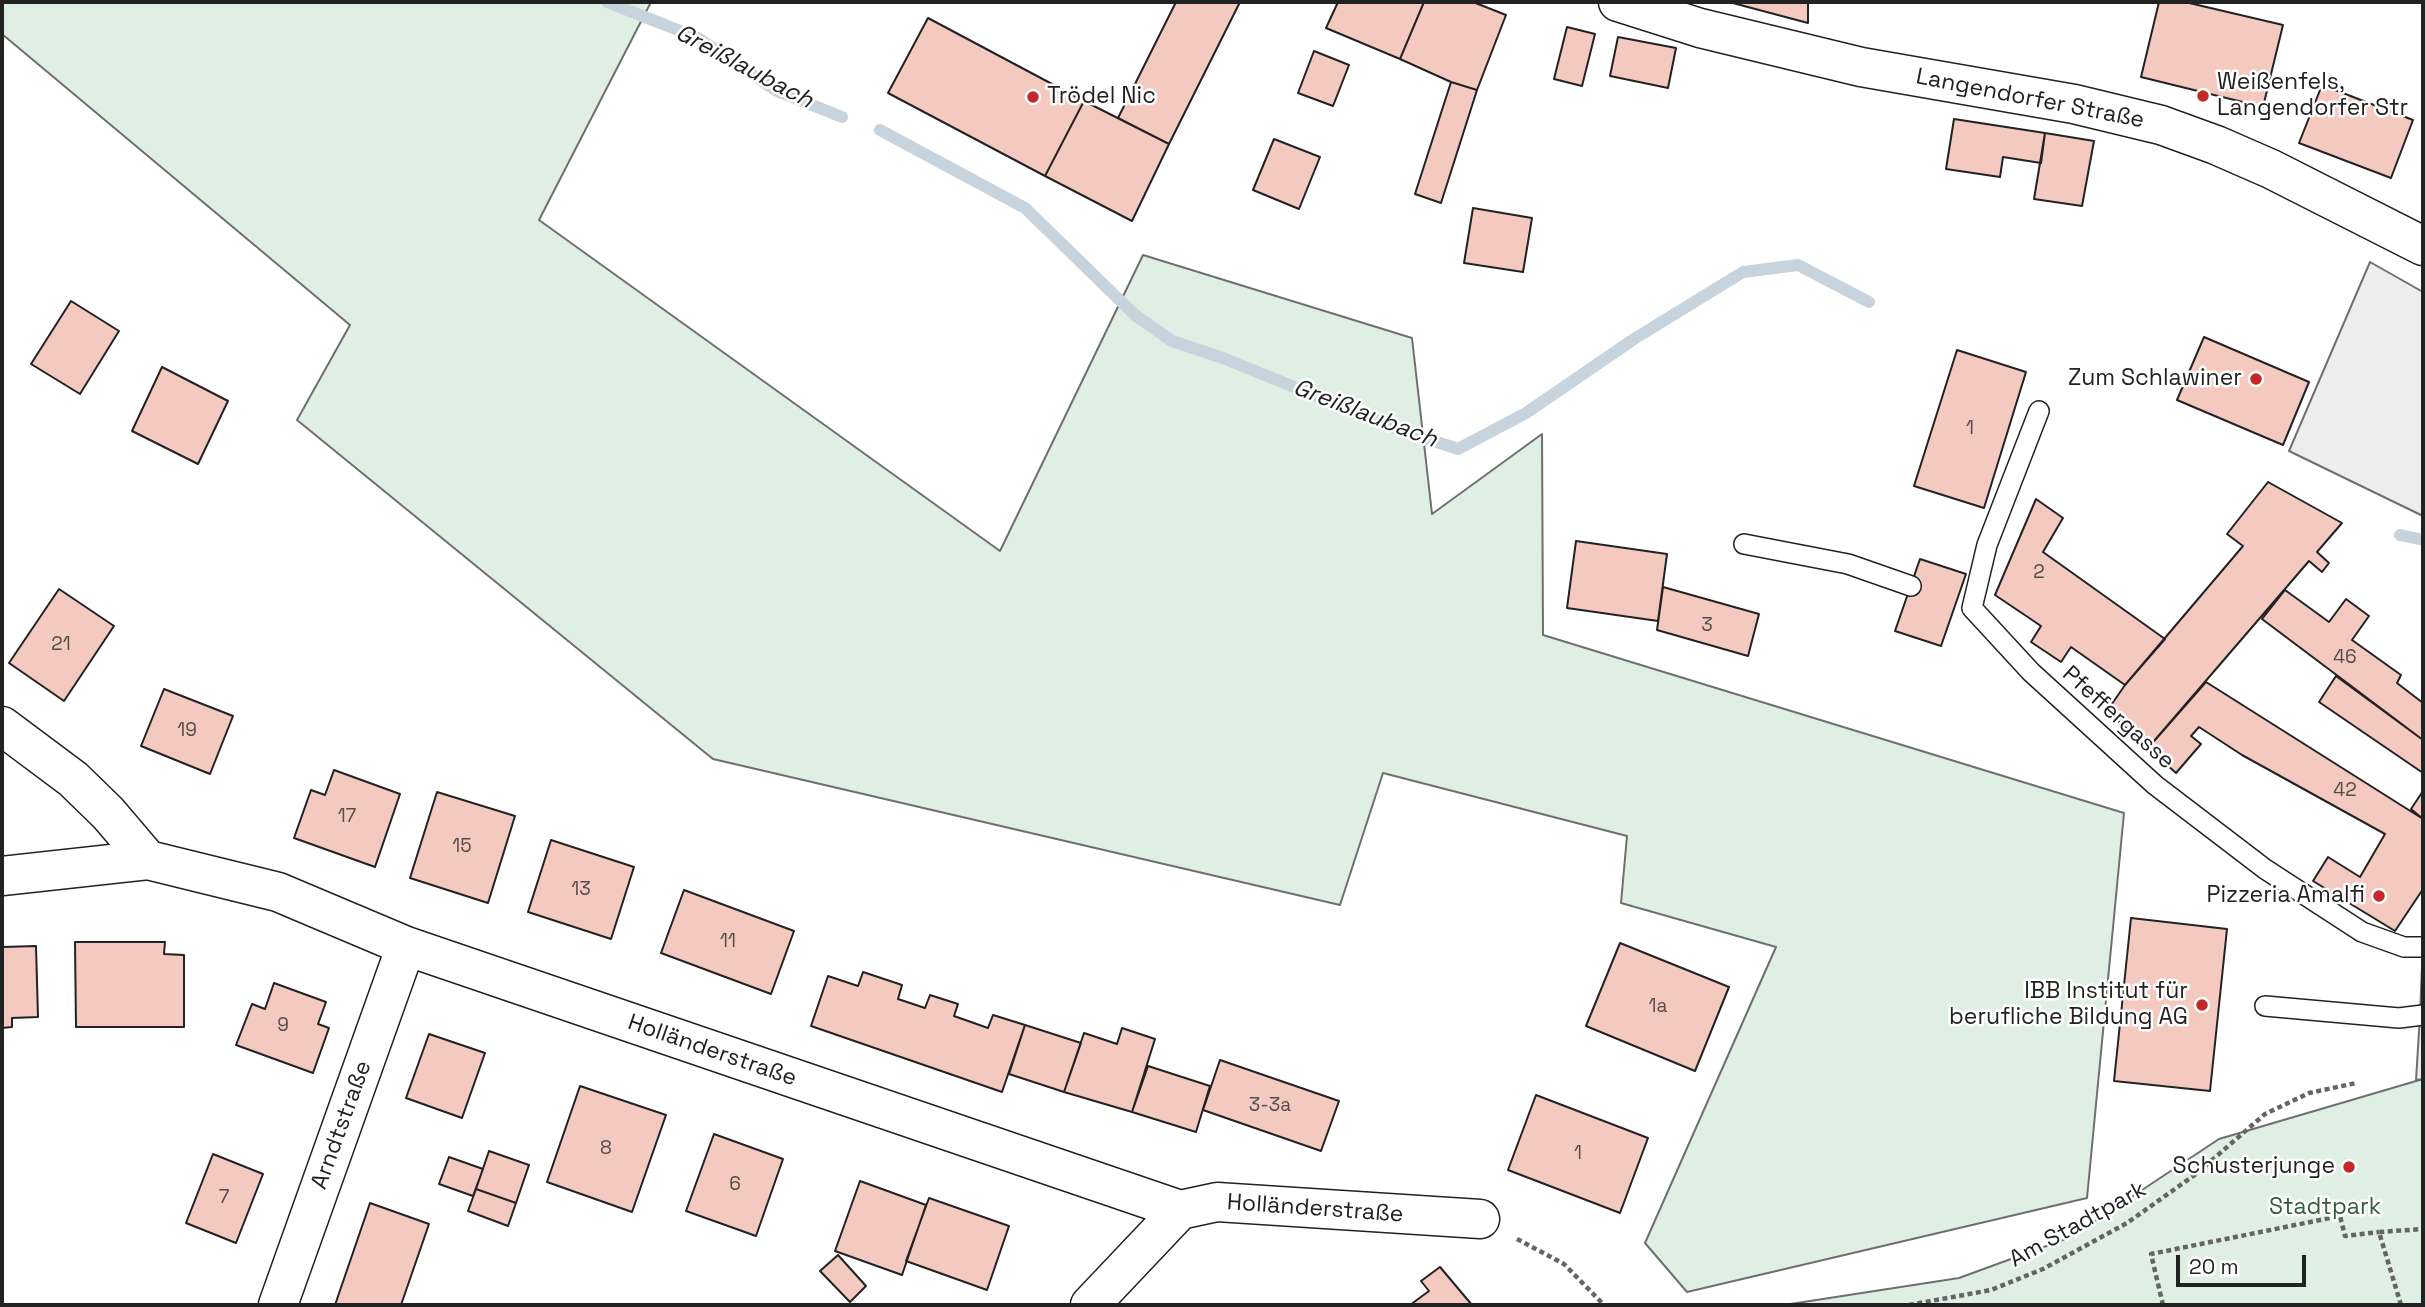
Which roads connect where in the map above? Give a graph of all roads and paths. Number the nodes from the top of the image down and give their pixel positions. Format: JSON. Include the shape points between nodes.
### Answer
{"nodes":[{"id":1,"x":1618,"y":2,"type":"edge"},
{"id":2,"x":2423,"y":246,"type":"edge"},
{"id":3,"x":2039,"y":411,"type":"dead end"},
{"id":4,"x":1744,"y":544,"type":"dead end"},
{"id":5,"x":1911,"y":586,"type":"dead end"},
{"id":6,"x":2,"y":726,"type":"edge"},
{"id":7,"x":148,"y":860,"type":"junction"},
{"id":8,"x":2,"y":876,"type":"edge"},
{"id":9,"x":406,"y":946,"type":"junction"},
{"id":10,"x":2423,"y":947,"type":"edge"},
{"id":11,"x":2265,"y":1006,"type":"dead end"},
{"id":12,"x":2423,"y":1015,"type":"edge"},
{"id":13,"x":2356,"y":1083,"type":"dead end"},
{"id":14,"x":1180,"y":1210,"type":"junction"},
{"id":15,"x":1480,"y":1219,"type":"joint"},
{"id":16,"x":2423,"y":1230,"type":"edge"},
{"id":17,"x":2379,"y":1232,"type":"junction"},
{"id":18,"x":278,"y":1305,"type":"edge"},
{"id":19,"x":1090,"y":1305,"type":"edge"},
{"id":20,"x":1604,"y":1305,"type":"edge"},
{"id":21,"x":1909,"y":1305,"type":"edge"},
{"id":22,"x":2163,"y":1305,"type":"edge"},
{"id":23,"x":2401,"y":1305,"type":"edge"}],
"edges":[{"from":1,"to":2,"type":"street","name":"Langendorfer Straße","via":[[1700,28],[1861,67],[2085,106],[2161,125],[2271,170]]},
{"from":3,"to":10,"type":"lane","name":"Pfeffergasse","via":[[1964,605],[2155,785],[2265,869],[2362,932],[2404,947]]},
{"from":4,"to":5,"type":"lane","via":[[1848,565]]},
{"from":6,"to":7,"type":"street","via":[[73,779]]},
{"from":7,"to":8,"type":"street"},
{"from":7,"to":9,"type":"street","name":"Holländerstraße","via":[[278,892]]},
{"from":9,"to":14,"type":"street","name":"Holländerstraße"},
{"from":9,"to":18,"type":"street","name":"Arndtstraße"},
{"from":11,"to":12,"type":"lane","via":[[2399,1018]]},
{"from":13,"to":21,"type":"path","name":"Am Stadtpark","via":[[2309,1093],[2265,1114],[2196,1174],[2127,1223],[2043,1269],[1991,1290]]},
{"from":14,"to":15,"type":"street","name":"Holländerstraße","via":[[1217,1202]]},
{"from":14,"to":19,"type":"street"},
{"from":15,"to":20,"type":"path","via":[[1564,1264]]},
{"from":16,"to":17,"type":"path"},
{"from":17,"to":22,"type":"path","via":[[2345,1236],[2340,1216],[2151,1254]]},
{"from":17,"to":23,"type":"path"}]}
